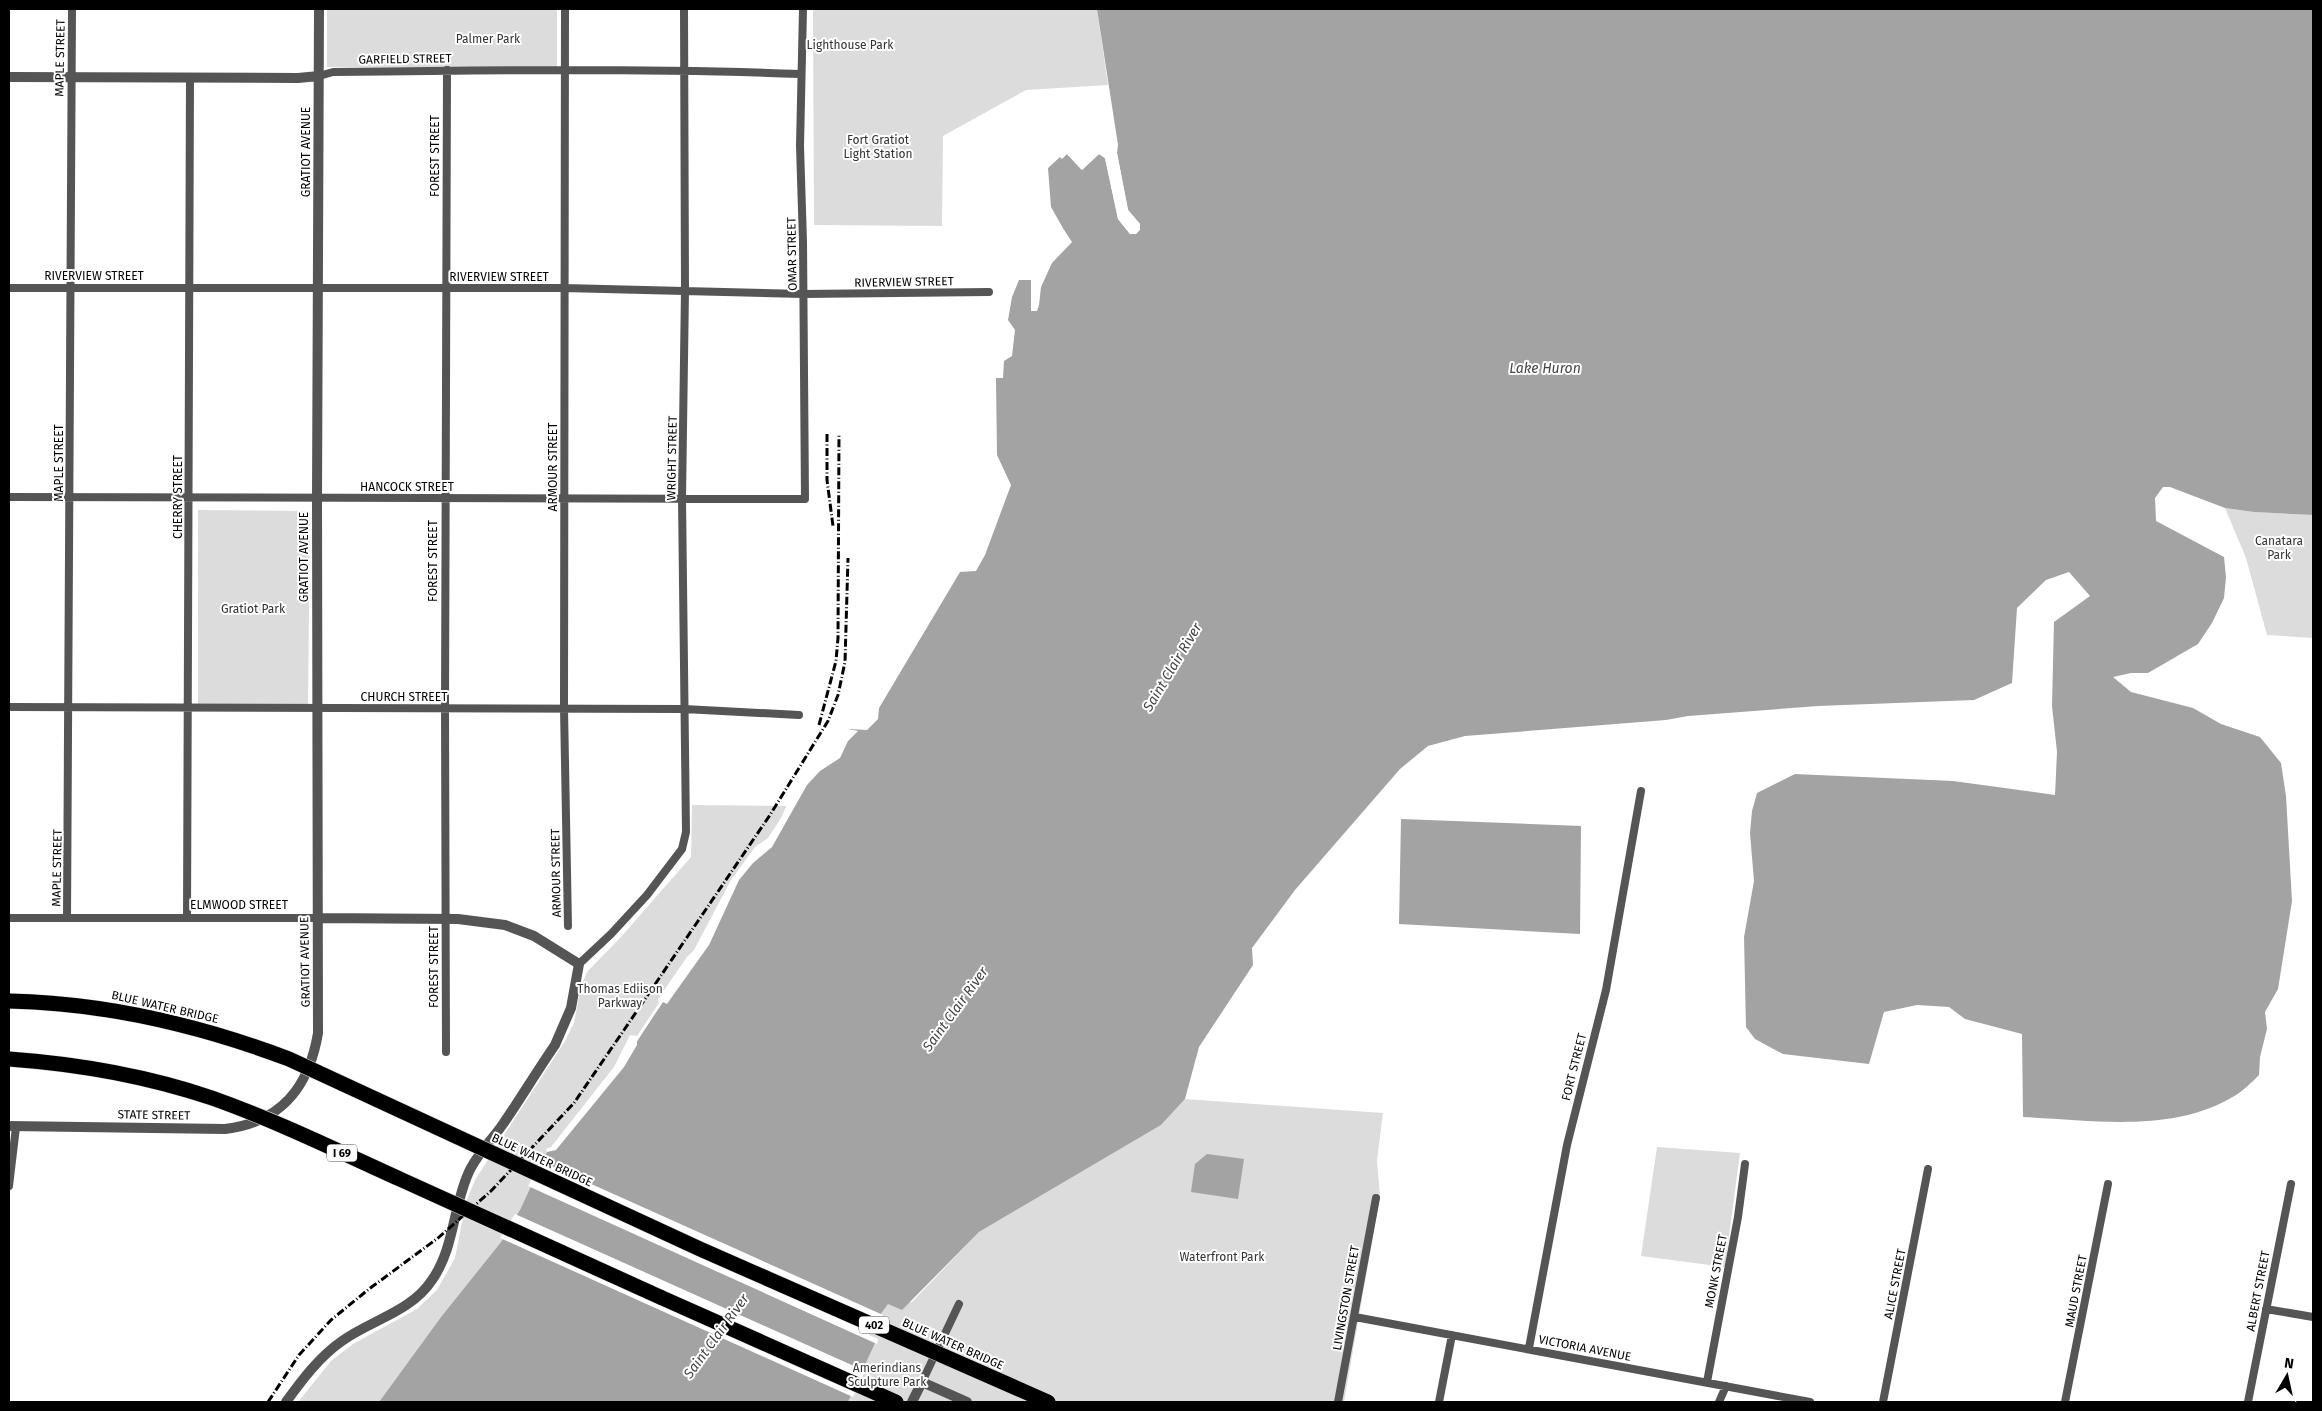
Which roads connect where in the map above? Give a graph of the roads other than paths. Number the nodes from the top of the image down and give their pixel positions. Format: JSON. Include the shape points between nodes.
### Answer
{"nodes":[{"id":1,"x":72,"y":9,"type":"edge"},
{"id":2,"x":319,"y":9,"type":"edge"},
{"id":3,"x":564,"y":9,"type":"edge"},
{"id":4,"x":684,"y":9,"type":"edge"},
{"id":5,"x":803,"y":9,"type":"edge"},
{"id":6,"x":447,"y":70,"type":"junction"},
{"id":7,"x":684,"y":70,"type":"junction"},
{"id":8,"x":565,"y":71,"type":"junction"},
{"id":9,"x":801,"y":74,"type":"junction"},
{"id":10,"x":318,"y":76,"type":"junction"},
{"id":11,"x":9,"y":77,"type":"edge"},
{"id":12,"x":71,"y":77,"type":"junction"},
{"id":13,"x":190,"y":77,"type":"junction"},
{"id":14,"x":9,"y":288,"type":"edge"},
{"id":15,"x":70,"y":288,"type":"junction"},
{"id":16,"x":190,"y":288,"type":"junction"},
{"id":17,"x":564,"y":288,"type":"junction"},
{"id":18,"x":318,"y":289,"type":"junction"},
{"id":19,"x":446,"y":289,"type":"junction"},
{"id":20,"x":685,"y":290,"type":"junction"},
{"id":21,"x":989,"y":292,"type":"dead end"},
{"id":22,"x":803,"y":294,"type":"junction"},
{"id":23,"x":9,"y":497,"type":"edge"},
{"id":24,"x":189,"y":497,"type":"junction"},
{"id":25,"x":70,"y":498,"type":"junction"},
{"id":26,"x":317,"y":498,"type":"junction"},
{"id":27,"x":445,"y":498,"type":"junction"},
{"id":28,"x":682,"y":498,"type":"junction"},
{"id":29,"x":565,"y":499,"type":"junction"},
{"id":30,"x":805,"y":499,"type":"joint"},
{"id":31,"x":9,"y":707,"type":"edge"},
{"id":32,"x":70,"y":707,"type":"junction"},
{"id":33,"x":189,"y":708,"type":"junction"},
{"id":34,"x":317,"y":708,"type":"junction"},
{"id":35,"x":444,"y":708,"type":"junction"},
{"id":36,"x":564,"y":708,"type":"junction"},
{"id":37,"x":684,"y":709,"type":"junction"},
{"id":38,"x":799,"y":714,"type":"dead end"},
{"id":39,"x":1641,"y":791,"type":"dead end"},
{"id":40,"x":9,"y":918,"type":"edge"},
{"id":41,"x":67,"y":918,"type":"junction"},
{"id":42,"x":187,"y":918,"type":"junction"},
{"id":43,"x":317,"y":918,"type":"junction"},
{"id":44,"x":445,"y":920,"type":"junction"},
{"id":45,"x":568,"y":926,"type":"dead end"},
{"id":46,"x":579,"y":964,"type":"junction"},
{"id":47,"x":9,"y":1000,"type":"edge"},
{"id":48,"x":446,"y":1052,"type":"dead end"},
{"id":49,"x":9,"y":1059,"type":"edge"},
{"id":50,"x":290,"y":1099,"type":"joint"},
{"id":51,"x":12,"y":1126,"type":"edge"},
{"id":52,"x":1745,"y":1164,"type":"dead end"},
{"id":53,"x":1928,"y":1169,"type":"dead end"},
{"id":54,"x":2108,"y":1184,"type":"dead end"},
{"id":55,"x":2291,"y":1184,"type":"dead end"},
{"id":56,"x":9,"y":1186,"type":"edge"},
{"id":57,"x":1376,"y":1198,"type":"dead end"},
{"id":58,"x":959,"y":1304,"type":"dead end"},
{"id":59,"x":2266,"y":1309,"type":"junction"},
{"id":60,"x":1355,"y":1317,"type":"junction"},
{"id":61,"x":2313,"y":1317,"type":"edge"},
{"id":62,"x":1452,"y":1335,"type":"junction"},
{"id":63,"x":1529,"y":1348,"type":"junction"},
{"id":64,"x":922,"y":1382,"type":"junction"},
{"id":65,"x":1707,"y":1382,"type":"junction"},
{"id":66,"x":1726,"y":1386,"type":"junction"},
{"id":67,"x":286,"y":1402,"type":"edge"},
{"id":68,"x":896,"y":1402,"type":"edge"},
{"id":69,"x":912,"y":1402,"type":"edge"},
{"id":70,"x":966,"y":1402,"type":"edge"},
{"id":71,"x":1048,"y":1402,"type":"edge"},
{"id":72,"x":1338,"y":1402,"type":"edge"},
{"id":73,"x":1439,"y":1402,"type":"edge"},
{"id":74,"x":1719,"y":1402,"type":"edge"},
{"id":75,"x":1810,"y":1402,"type":"edge"},
{"id":76,"x":1884,"y":1402,"type":"edge"},
{"id":77,"x":2066,"y":1402,"type":"edge"},
{"id":78,"x":2248,"y":1402,"type":"edge"}],
"edges":[{"from":1,"to":12,"type":"street","name":"MAPLE STREET"},
{"from":2,"to":10,"type":"street","name":"GRATIOT AVENUE"},
{"from":3,"to":8,"type":"street","name":"ARMOUR STREET"},
{"from":4,"to":7,"type":"street","name":"WRIGHT STREET"},
{"from":5,"to":9,"type":"street","name":"OMAR STREET"},
{"from":6,"to":8,"type":"street","name":"GARFIELD STREET"},
{"from":6,"to":10,"type":"street","name":"GARFIELD STREET","via":[[333,72]]},
{"from":6,"to":19,"type":"street","name":"FOREST STREET"},
{"from":7,"to":8,"type":"street","name":"GARFIELD STREET"},
{"from":7,"to":9,"type":"street","name":"GARFIELD STREET"},
{"from":7,"to":20,"type":"street","name":"WRIGHT STREET"},
{"from":8,"to":17,"type":"street","name":"ARMOUR STREET"},
{"from":9,"to":22,"type":"street","name":"OMAR STREET"},
{"from":10,"to":13,"type":"street","name":"GARFIELD STREET"},
{"from":10,"to":18,"type":"street","name":"GRATIOT AVENUE"},
{"from":11,"to":12,"type":"street","name":"GARFIELD STREET"},
{"from":12,"to":13,"type":"street","name":"GARFIELD STREET"},
{"from":12,"to":15,"type":"street","name":"MAPLE STREET"},
{"from":13,"to":16,"type":"street","name":"CHERRY STREET"},
{"from":14,"to":15,"type":"street","name":"RIVERVIEW STREET"},
{"from":15,"to":16,"type":"street","name":"RIVERVIEW STREET"},
{"from":15,"to":25,"type":"street","name":"MAPLE STREET"},
{"from":16,"to":18,"type":"street","name":"RIVERVIEW STREET"},
{"from":16,"to":24,"type":"street","name":"CHERRY STREET"},
{"from":17,"to":19,"type":"street","name":"RIVERVIEW STREET"},
{"from":17,"to":20,"type":"street","name":"RIVERVIEW STREET"},
{"from":17,"to":29,"type":"street","name":"ARMOUR STREET"},
{"from":18,"to":19,"type":"street","name":"RIVERVIEW STREET"},
{"from":18,"to":26,"type":"street","name":"GRATIOT AVENUE"},
{"from":19,"to":27,"type":"street","name":"FOREST STREET"},
{"from":20,"to":22,"type":"street","name":"RIVERVIEW STREET"},
{"from":20,"to":28,"type":"street","name":"WRIGHT STREET"},
{"from":21,"to":22,"type":"street","name":"RIVERVIEW STREET"},
{"from":22,"to":30,"type":"street","name":"OMAR STREET"},
{"from":23,"to":25,"type":"street","name":"HANCOCK STREET"},
{"from":24,"to":25,"type":"street","name":"HANCOCK STREET"},
{"from":24,"to":26,"type":"street","name":"HANCOCK STREET"},
{"from":24,"to":33,"type":"street","name":"CHERRY STREET"},
{"from":25,"to":32,"type":"street","name":"MAPLE STREET"},
{"from":26,"to":27,"type":"street","name":"HANCOCK STREET"},
{"from":26,"to":34,"type":"street","name":"GRATIOT AVENUE"},
{"from":27,"to":29,"type":"street","name":"HANCOCK STREET"},
{"from":27,"to":35,"type":"street","name":"FOREST STREET"},
{"from":28,"to":29,"type":"street","name":"HANCOCK STREET"},
{"from":28,"to":30,"type":"street","name":"HANCOCK STREET"},
{"from":28,"to":37,"type":"street","name":"WRIGHT STREET"},
{"from":29,"to":36,"type":"street","name":"ARMOUR STREET"},
{"from":31,"to":32,"type":"street","name":"CHURCH STREET"},
{"from":32,"to":33,"type":"street","name":"CHURCH STREET"},
{"from":32,"to":41,"type":"street","name":"MAPLE STREET"},
{"from":33,"to":34,"type":"street","name":"CHURCH STREET"},
{"from":33,"to":42,"type":"street","name":"CHERRY STREET"},
{"from":34,"to":35,"type":"street","name":"CHURCH STREET"},
{"from":34,"to":43,"type":"street","name":"GRATIOT AVENUE"},
{"from":35,"to":36,"type":"street","name":"CHURCH STREET"},
{"from":35,"to":44,"type":"street","name":"FOREST STREET"},
{"from":36,"to":37,"type":"street","name":"CHURCH STREET"},
{"from":36,"to":45,"type":"street","name":"ARMOUR STREET"},
{"from":37,"to":38,"type":"street","name":"CHURCH STREET"},
{"from":37,"to":46,"type":"street","name":"WRIGHT STREET","via":[[684,841],[680,853],[647,895]]},
{"from":39,"to":63,"type":"street","name":"FORT STREET","via":[[1606,990],[1565,1154]]},
{"from":40,"to":41,"type":"street","name":"ELMWOOD STREET"},
{"from":41,"to":42,"type":"street","name":"ELMWOOD STREET"},
{"from":42,"to":43,"type":"street","name":"ELMWOOD STREET"},
{"from":43,"to":44,"type":"street","name":"ELMWOOD STREET"},
{"from":43,"to":50,"type":"street","name":"GRATIOT AVENUE","via":[[318,1033],[312,1062]]},
{"from":44,"to":46,"type":"street","name":"ELMWOOD STREET","via":[[505,925],[534,936]]},
{"from":44,"to":48,"type":"street","name":"FOREST STREET"},
{"from":46,"to":67,"type":"street","via":[[571,1008],[555,1045],[472,1166],[460,1195],[442,1262],[432,1280],[405,1307],[342,1340],[324,1355]]},
{"from":47,"to":71,"type":"highway","name":"BLUE WATER BRIDGE","number":"402","bridge":true,"via":[[72,1004],[133,1013],[191,1026],[255,1046],[382,1100],[700,1249]]},
{"from":49,"to":68,"type":"highway","number":"I 69","bridge":true,"via":[[100,1070],[212,1098],[303,1135]]},
{"from":50,"to":51,"type":"street","name":"STATE STREET","via":[[254,1124],[225,1129]]},
{"from":51,"to":56,"type":"street"},
{"from":52,"to":65,"type":"street","name":"MONK STREET"},
{"from":53,"to":76,"type":"street","name":"ALICE STREET"},
{"from":54,"to":77,"type":"street","name":"MAUD STREET"},
{"from":55,"to":59,"type":"street","name":"ALBERT STREET"},
{"from":57,"to":60,"type":"street","name":"LIVINGSTON STREET"},
{"from":58,"to":64,"type":"street"},
{"from":59,"to":61,"type":"street"},
{"from":59,"to":78,"type":"street","name":"ALBERT STREET"},
{"from":60,"to":62,"type":"street","name":"VICTORIA AVENUE"},
{"from":60,"to":72,"type":"street","name":"LIVINGSTON STREET"},
{"from":62,"to":63,"type":"street","name":"VICTORIA AVENUE"},
{"from":62,"to":73,"type":"street"},
{"from":63,"to":65,"type":"street","name":"VICTORIA AVENUE"},
{"from":64,"to":69,"type":"street"},
{"from":64,"to":70,"type":"street"},
{"from":65,"to":66,"type":"street","name":"VICTORIA AVENUE"},
{"from":66,"to":74,"type":"street"},
{"from":66,"to":75,"type":"street","name":"VICTORIA AVENUE"}]}
